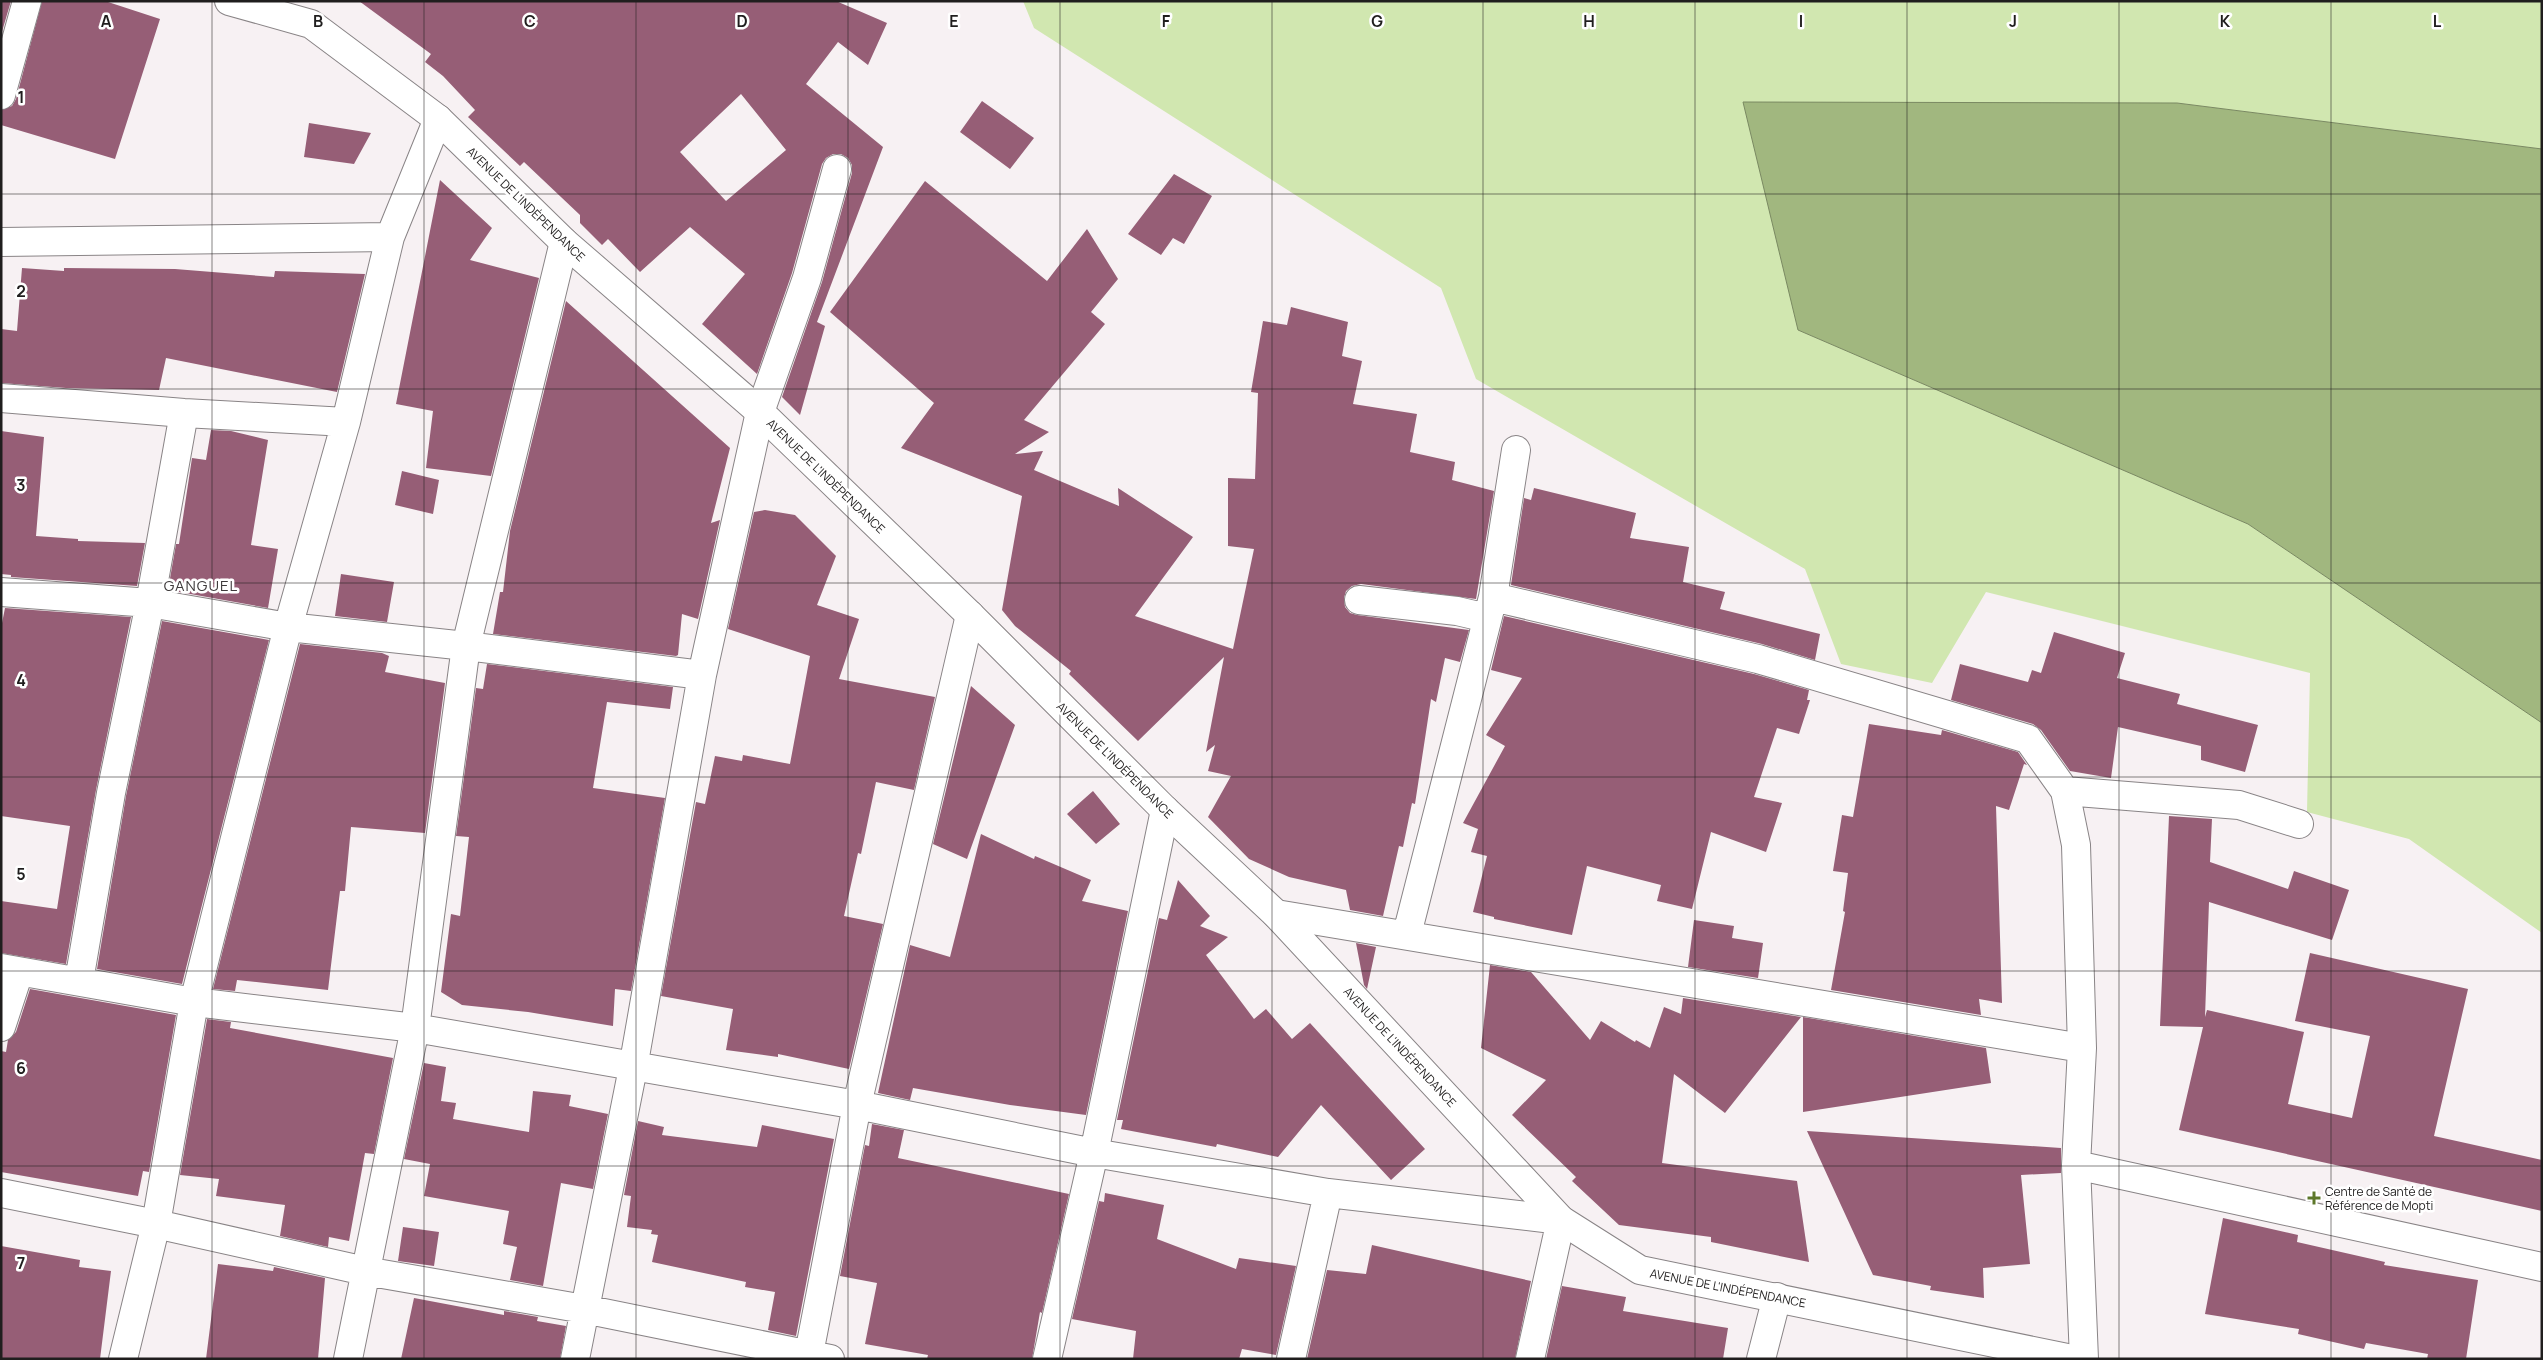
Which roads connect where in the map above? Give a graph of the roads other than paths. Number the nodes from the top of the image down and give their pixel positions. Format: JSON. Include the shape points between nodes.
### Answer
{"nodes":[{"id":1,"x":27,"y":1,"type":"edge"},
{"id":2,"x":229,"y":1,"type":"edge"},
{"id":3,"x":1,"y":96,"type":"edge"},
{"id":4,"x":438,"y":119,"type":"junction"},
{"id":5,"x":837,"y":170,"type":"dead end"},
{"id":6,"x":390,"y":237,"type":"junction"},
{"id":7,"x":1,"y":242,"type":"edge"},
{"id":8,"x":564,"y":242,"type":"junction"},
{"id":9,"x":1,"y":398,"type":"edge"},
{"id":10,"x":760,"y":412,"type":"junction"},
{"id":11,"x":184,"y":413,"type":"junction"},
{"id":12,"x":346,"y":422,"type":"junction"},
{"id":13,"x":1516,"y":450,"type":"dead end"},
{"id":14,"x":1,"y":592,"type":"edge"},
{"id":15,"x":1360,"y":600,"type":"dead end"},
{"id":16,"x":150,"y":603,"type":"junction"},
{"id":17,"x":1490,"y":607,"type":"junction"},
{"id":18,"x":970,"y":616,"type":"junction"},
{"id":19,"x":288,"y":627,"type":"junction"},
{"id":20,"x":466,"y":646,"type":"junction"},
{"id":21,"x":702,"y":675,"type":"junction"},
{"id":22,"x":2065,"y":791,"type":"junction"},
{"id":23,"x":1165,"y":810,"type":"junction"},
{"id":24,"x":2299,"y":824,"type":"dead end"},
{"id":25,"x":1276,"y":914,"type":"junction"},
{"id":26,"x":1407,"y":934,"type":"junction"},
{"id":27,"x":10,"y":970,"type":"edge"},
{"id":28,"x":79,"y":981,"type":"junction"},
{"id":29,"x":194,"y":1002,"type":"junction"},
{"id":30,"x":1,"y":1027,"type":"edge"},
{"id":31,"x":415,"y":1028,"type":"junction"},
{"id":32,"x":2082,"y":1048,"type":"junction"},
{"id":33,"x":633,"y":1068,"type":"junction"},
{"id":34,"x":857,"y":1105,"type":"junction"},
{"id":35,"x":1094,"y":1154,"type":"junction"},
{"id":36,"x":2076,"y":1165,"type":"junction"},
{"id":37,"x":1,"y":1193,"type":"edge"},
{"id":38,"x":1328,"y":1193,"type":"junction"},
{"id":39,"x":1560,"y":1220,"type":"junction"},
{"id":40,"x":156,"y":1224,"type":"junction"},
{"id":41,"x":2542,"y":1267,"type":"edge"},
{"id":42,"x":365,"y":1271,"type":"junction"},
{"id":43,"x":1777,"y":1297,"type":"junction"},
{"id":44,"x":584,"y":1309,"type":"junction"},
{"id":45,"x":816,"y":1357,"type":"edge"},
{"id":46,"x":123,"y":1359,"type":"edge"},
{"id":47,"x":348,"y":1359,"type":"edge"},
{"id":48,"x":575,"y":1359,"type":"edge"},
{"id":49,"x":1047,"y":1359,"type":"edge"},
{"id":50,"x":1292,"y":1359,"type":"edge"},
{"id":51,"x":1530,"y":1359,"type":"edge"},
{"id":52,"x":1761,"y":1359,"type":"edge"},
{"id":53,"x":2072,"y":1359,"type":"edge"},
{"id":54,"x":2084,"y":1359,"type":"edge"}],
"edges":[{"from":1,"to":3,"type":"street"},
{"from":2,"to":4,"type":"street","name":"AVENUE DE L'INDÉPENDANCE","via":[[311,24]]},
{"from":4,"to":6,"type":"street"},
{"from":4,"to":8,"type":"street","name":"AVENUE DE L'INDÉPENDANCE"},
{"from":5,"to":10,"type":"street","via":[[808,278]]},
{"from":6,"to":7,"type":"street"},
{"from":6,"to":12,"type":"street"},
{"from":8,"to":10,"type":"street","name":"AVENUE DE L'INDÉPENDANCE"},
{"from":8,"to":20,"type":"street"},
{"from":9,"to":11,"type":"street"},
{"from":10,"to":18,"type":"street","name":"AVENUE DE L'INDÉPENDANCE"},
{"from":10,"to":21,"type":"street"},
{"from":11,"to":12,"type":"street"},
{"from":11,"to":16,"type":"street"},
{"from":12,"to":19,"type":"street"},
{"from":13,"to":17,"type":"street"},
{"from":14,"to":16,"type":"street"},
{"from":15,"to":17,"type":"street","via":[[1457,611]]},
{"from":16,"to":19,"type":"street"},
{"from":16,"to":28,"type":"street","via":[[111,793]]},
{"from":17,"to":22,"type":"street","via":[[1758,660],[2028,739]]},
{"from":17,"to":26,"type":"street"},
{"from":18,"to":23,"type":"street","name":"AVENUE DE L'INDÉPENDANCE"},
{"from":18,"to":34,"type":"street"},
{"from":19,"to":20,"type":"street"},
{"from":19,"to":29,"type":"street"},
{"from":20,"to":21,"type":"street"},
{"from":20,"to":31,"type":"street"},
{"from":21,"to":33,"type":"street"},
{"from":22,"to":24,"type":"street","via":[[2239,805]]},
{"from":22,"to":32,"type":"street","via":[[2076,845]]},
{"from":23,"to":25,"type":"street","name":"AVENUE DE L'INDÉPENDANCE"},
{"from":23,"to":35,"type":"street"},
{"from":25,"to":26,"type":"street"},
{"from":25,"to":39,"type":"street","name":"AVENUE DE L'INDÉPENDANCE"},
{"from":26,"to":32,"type":"street"},
{"from":27,"to":28,"type":"street"},
{"from":27,"to":30,"type":"street"},
{"from":28,"to":29,"type":"street"},
{"from":29,"to":31,"type":"street"},
{"from":29,"to":40,"type":"street"},
{"from":31,"to":33,"type":"street"},
{"from":31,"to":42,"type":"street"},
{"from":32,"to":36,"type":"street"},
{"from":33,"to":34,"type":"street"},
{"from":33,"to":44,"type":"street"},
{"from":34,"to":35,"type":"street"},
{"from":34,"to":45,"type":"street"},
{"from":35,"to":38,"type":"street"},
{"from":35,"to":49,"type":"street"},
{"from":36,"to":41,"type":"street"},
{"from":36,"to":54,"type":"street"},
{"from":37,"to":40,"type":"street"},
{"from":38,"to":39,"type":"street"},
{"from":38,"to":50,"type":"street"},
{"from":39,"to":43,"type":"street","name":"AVENUE DE L'INDÉPENDANCE","via":[[1640,1270]]},
{"from":39,"to":51,"type":"street"},
{"from":40,"to":42,"type":"street"},
{"from":40,"to":46,"type":"street"},
{"from":42,"to":44,"type":"street"},
{"from":42,"to":47,"type":"street"},
{"from":43,"to":52,"type":"street"},
{"from":43,"to":53,"type":"street","name":"AVENUE DE L'INDÉPENDANCE"},
{"from":44,"to":45,"type":"street"},
{"from":44,"to":48,"type":"street"}]}
